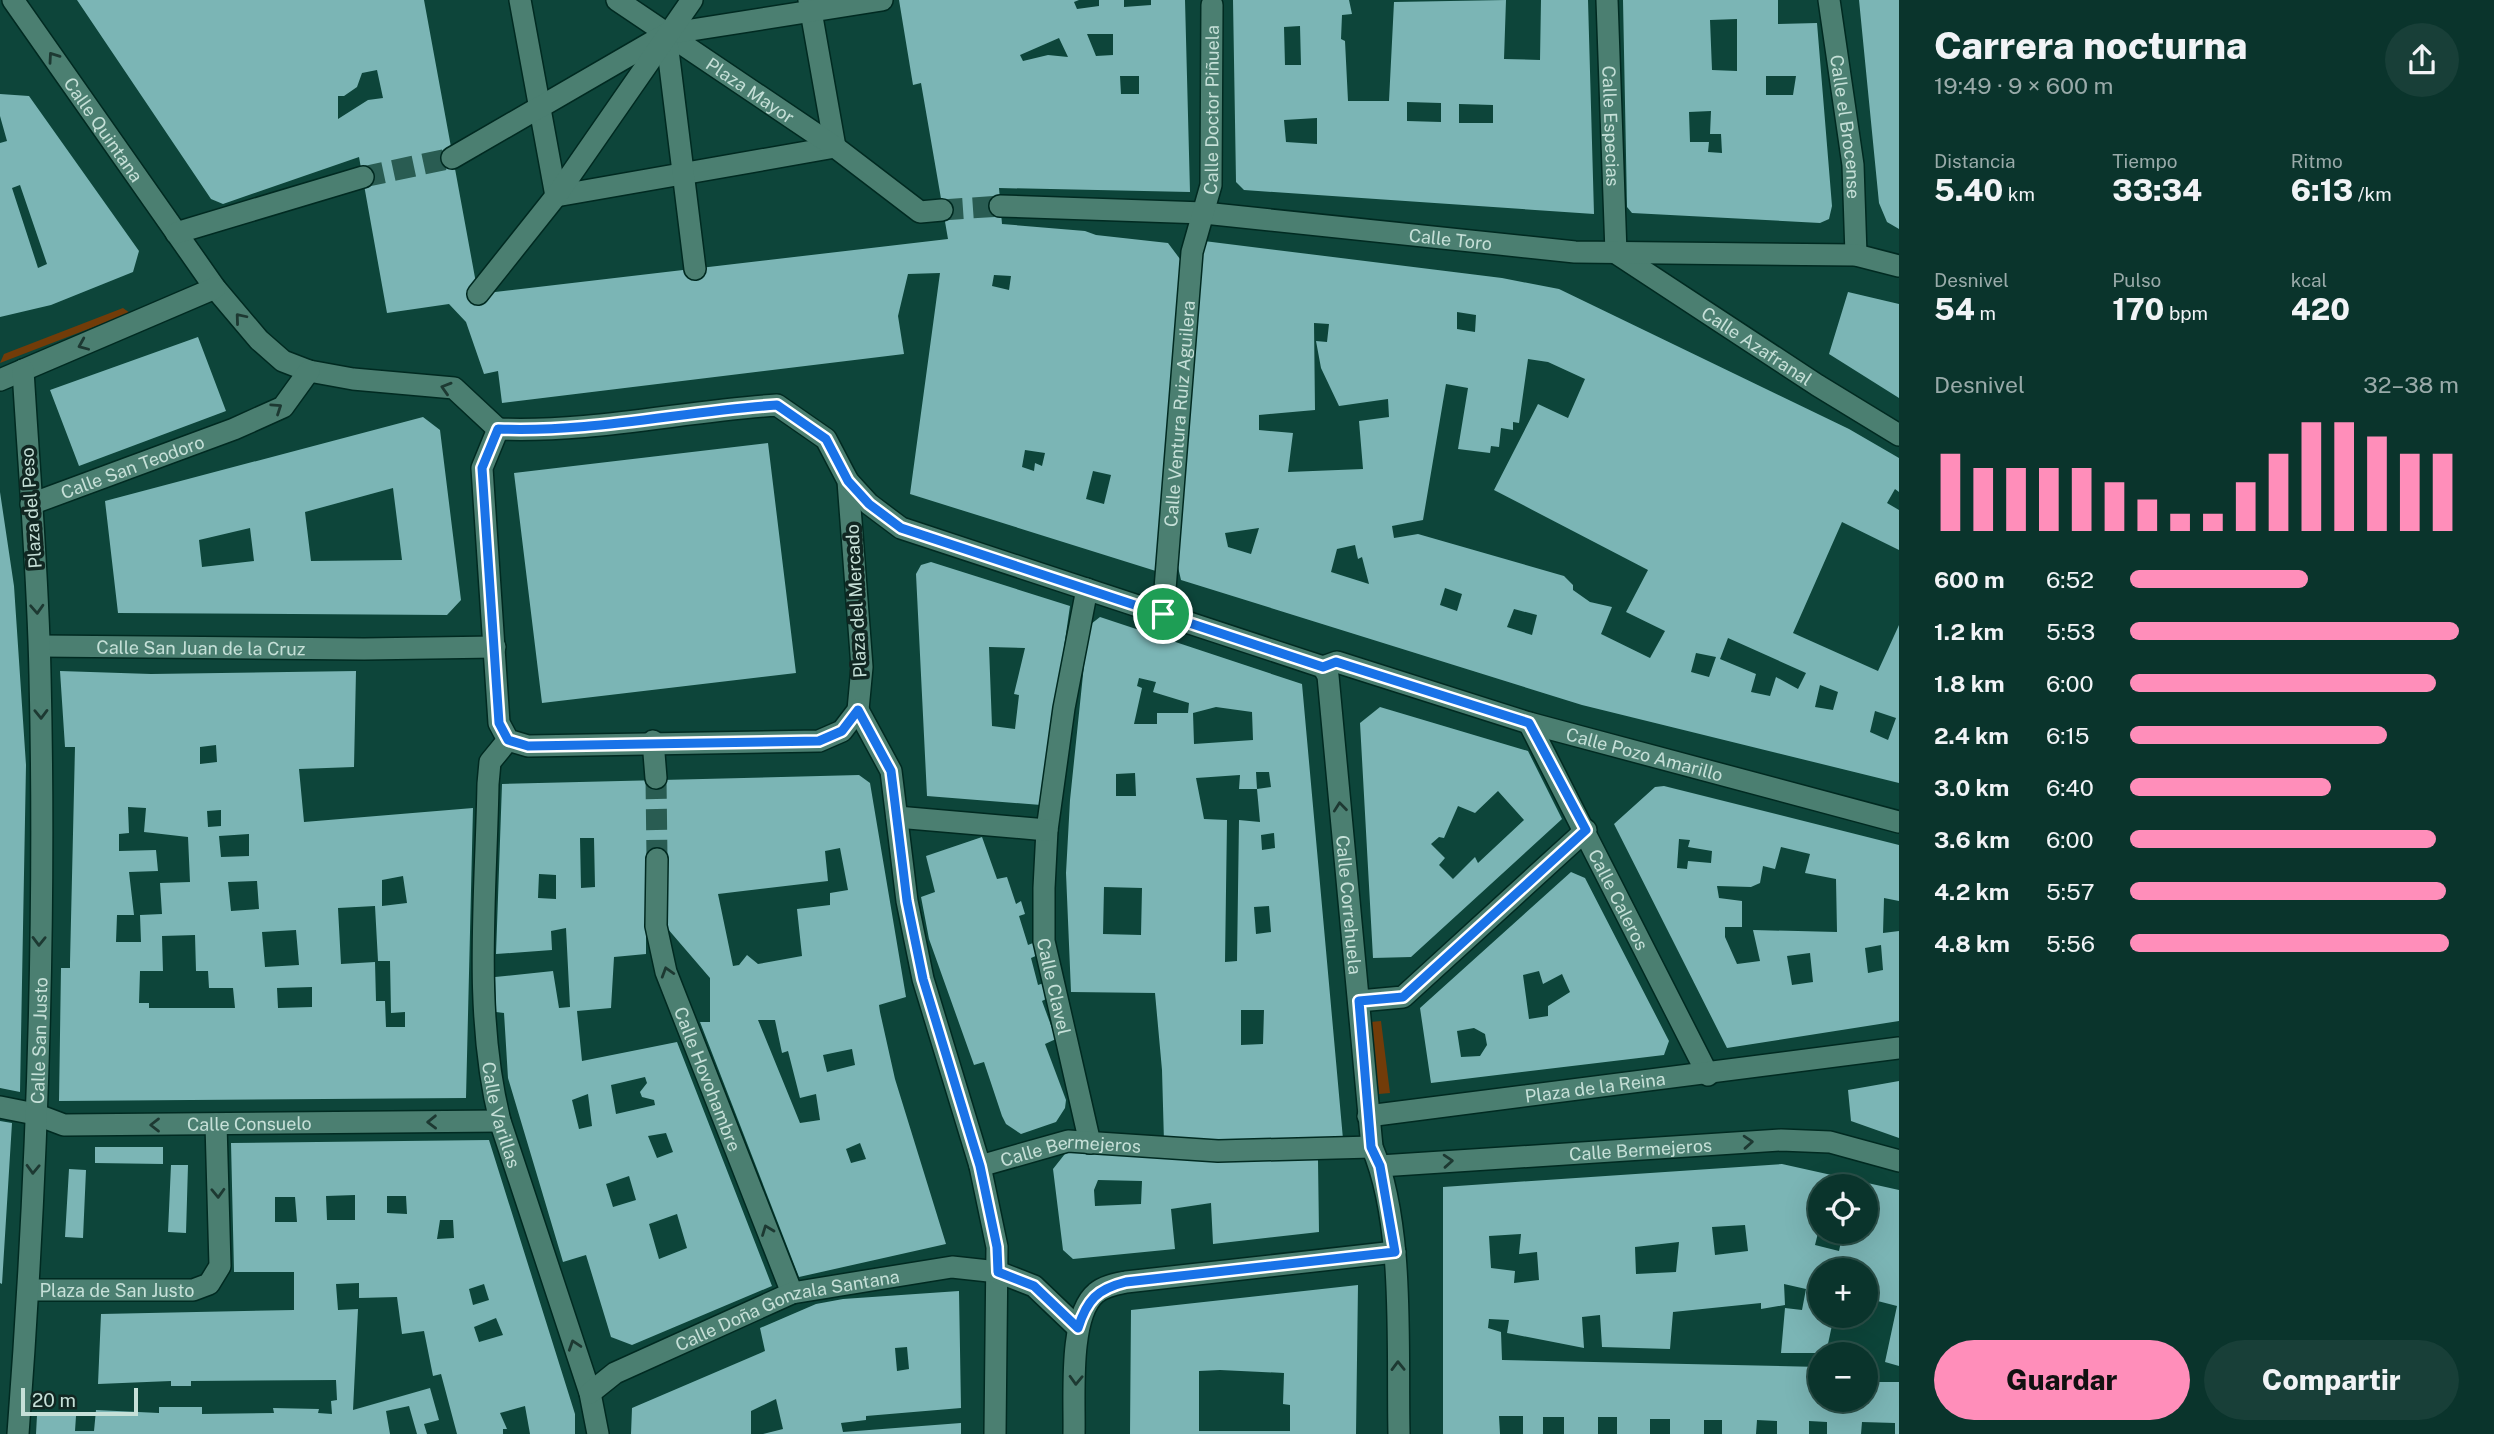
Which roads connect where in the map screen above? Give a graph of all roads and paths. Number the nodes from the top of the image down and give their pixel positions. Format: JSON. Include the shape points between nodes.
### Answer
{"nodes":[{"id":1,"x":13,"y":0,"type":"edge"},
{"id":2,"x":520,"y":0,"type":"edge"},
{"id":3,"x":617,"y":0,"type":"edge"},
{"id":4,"x":692,"y":0,"type":"edge"},
{"id":5,"x":882,"y":0,"type":"edge"},
{"id":6,"x":1608,"y":0,"type":"edge"},
{"id":7,"x":1829,"y":0,"type":"edge"},
{"id":8,"x":810,"y":5,"type":"edge"},
{"id":9,"x":1212,"y":5,"type":"dead end"},
{"id":10,"x":666,"y":34,"type":"junction"},
{"id":11,"x":540,"y":108,"type":"junction"},
{"id":12,"x":835,"y":147,"type":"junction"},
{"id":13,"x":452,"y":158,"type":"tunnel mouth"},
{"id":14,"x":683,"y":174,"type":"junction"},
{"id":15,"x":363,"y":177,"type":"tunnel mouth"},
{"id":16,"x":556,"y":196,"type":"junction"},
{"id":17,"x":1000,"y":206,"type":"tunnel mouth"},
{"id":18,"x":942,"y":210,"type":"tunnel mouth"},
{"id":19,"x":1203,"y":213,"type":"junction"},
{"id":20,"x":176,"y":233,"type":"junction"},
{"id":21,"x":1616,"y":254,"type":"junction"},
{"id":22,"x":1856,"y":255,"type":"junction"},
{"id":23,"x":1899,"y":265,"type":"edge"},
{"id":24,"x":695,"y":269,"type":"dead end"},
{"id":25,"x":215,"y":288,"type":"junction"},
{"id":26,"x":478,"y":294,"type":"dead end"},
{"id":27,"x":23,"y":370,"type":"junction"},
{"id":28,"x":309,"y":371,"type":"junction"},
{"id":29,"x":0,"y":380,"type":"edge"},
{"id":30,"x":498,"y":429,"type":"junction"},
{"id":31,"x":1899,"y":435,"type":"edge"},
{"id":32,"x":848,"y":481,"type":"junction"},
{"id":33,"x":31,"y":505,"type":"junction"},
{"id":34,"x":1087,"y":589,"type":"junction"},
{"id":35,"x":1163,"y":614,"type":"junction"},
{"id":36,"x":40,"y":646,"type":"junction"},
{"id":37,"x":495,"y":647,"type":"junction"},
{"id":38,"x":1323,"y":667,"type":"junction"},
{"id":39,"x":858,"y":710,"type":"junction"},
{"id":40,"x":1529,"y":723,"type":"junction"},
{"id":41,"x":508,"y":740,"type":"junction"},
{"id":42,"x":653,"y":741,"type":"junction"},
{"id":43,"x":656,"y":778,"type":"tunnel mouth"},
{"id":44,"x":897,"y":817,"type":"junction"},
{"id":45,"x":1899,"y":822,"type":"edge"},
{"id":46,"x":1047,"y":830,"type":"junction"},
{"id":47,"x":1586,"y":830,"type":"junction"},
{"id":48,"x":657,"y":859,"type":"tunnel mouth"},
{"id":49,"x":1359,"y":1001,"type":"junction"},
{"id":50,"x":1899,"y":1048,"type":"edge"},
{"id":51,"x":1708,"y":1074,"type":"junction"},
{"id":52,"x":0,"y":1107,"type":"edge"},
{"id":53,"x":35,"y":1114,"type":"junction"},
{"id":54,"x":1368,"y":1116,"type":"junction"},
{"id":55,"x":500,"y":1121,"type":"junction"},
{"id":56,"x":216,"y":1124,"type":"junction"},
{"id":57,"x":1090,"y":1143,"type":"junction"},
{"id":58,"x":1376,"y":1156,"type":"junction"},
{"id":59,"x":1899,"y":1161,"type":"edge"},
{"id":60,"x":980,"y":1166,"type":"junction"},
{"id":61,"x":1395,"y":1252,"type":"junction"},
{"id":62,"x":998,"y":1272,"type":"junction"},
{"id":63,"x":29,"y":1290,"type":"junction"},
{"id":64,"x":792,"y":1293,"type":"junction"},
{"id":65,"x":1078,"y":1328,"type":"junction"},
{"id":66,"x":590,"y":1394,"type":"junction"},
{"id":67,"x":18,"y":1434,"type":"edge"},
{"id":68,"x":598,"y":1434,"type":"edge"},
{"id":69,"x":995,"y":1434,"type":"edge"},
{"id":70,"x":1074,"y":1434,"type":"edge"},
{"id":71,"x":1399,"y":1434,"type":"edge"}],
"edges":[{"from":20,"to":1,"type":"street","name":"Calle Quintana","one_way":true},
{"from":2,"to":11,"type":"street"},
{"from":3,"to":10,"type":"street","name":"Plaza Mayor"},
{"from":4,"to":10,"type":"street"},
{"from":5,"to":8,"type":"street"},
{"from":6,"to":21,"type":"street","name":"Calle Especias"},
{"from":7,"to":22,"type":"street","name":"Calle el Brocense","via":[[1853,165]]},
{"from":8,"to":10,"type":"street"},
{"from":8,"to":12,"type":"street"},
{"from":9,"to":19,"type":"street","name":"Calle Doctor Piñuela","via":[[1212,185]]},
{"from":10,"to":11,"type":"street"},
{"from":10,"to":12,"type":"street","name":"Plaza Mayor"},
{"from":10,"to":14,"type":"street"},
{"from":10,"to":16,"type":"street"},
{"from":11,"to":13,"type":"street"},
{"from":11,"to":16,"type":"street"},
{"from":12,"to":14,"type":"street"},
{"from":12,"to":18,"type":"street","name":"Plaza Mayor","via":[[920,212]]},
{"from":14,"to":16,"type":"street"},
{"from":14,"to":24,"type":"street"},
{"from":15,"to":20,"type":"street"},
{"from":16,"to":26,"type":"street"},
{"from":17,"to":19,"type":"street","name":"Calle Toro"},
{"from":19,"to":21,"type":"street","name":"Calle Toro"},
{"from":19,"to":35,"type":"street","name":"Calle Ventura Ruiz Aguilera","via":[[1192,252]]},
{"from":20,"to":25,"type":"street","name":"Calle Quintana"},
{"from":21,"to":22,"type":"street","name":"Calle Toro"},
{"from":21,"to":31,"type":"street","name":"Calle Azafranal"},
{"from":22,"to":23,"type":"street","name":"Calle Toro"},
{"from":25,"to":27,"type":"street","one_way":true},
{"from":28,"to":25,"type":"street","name":"Calle Quintana","one_way":true,"via":[[283,360],[259,340]]},
{"from":27,"to":29,"type":"street"},
{"from":27,"to":33,"type":"street","name":"Plaza del Peso"},
{"from":30,"to":28,"type":"street","name":"Calle Quintana","one_way":true,"via":[[454,388]]},
{"from":33,"to":28,"type":"street","name":"Calle San Teodoro","one_way":true,"via":[[283,407]]},
{"from":30,"to":32,"type":"street","name":"Plaza del Mercado","via":[[544,431],[777,405],[826,439]]},
{"from":30,"to":37,"type":"street","via":[[482,468]]},
{"from":32,"to":34,"type":"street","name":"Calle Pozo Amarillo","via":[[901,528]]},
{"from":32,"to":39,"type":"street","name":"Plaza del Mercado","via":[[862,667]]},
{"from":33,"to":36,"type":"street","name":"Plaza del Peso","one_way":true},
{"from":34,"to":35,"type":"street","name":"Calle Pozo Amarillo"},
{"from":34,"to":46,"type":"street","name":"Calle Clavel"},
{"from":35,"to":38,"type":"street","name":"Calle Pozo Amarillo"},
{"from":36,"to":37,"type":"street","name":"Calle San Juan de la Cruz"},
{"from":36,"to":53,"type":"street","name":"Calle San Justo","one_way":true,"via":[[42,800]]},
{"from":37,"to":41,"type":"street","via":[[499,723]]},
{"from":38,"to":40,"type":"street","name":"Calle Pozo Amarillo","via":[[1336,662]]},
{"from":49,"to":38,"type":"street","name":"Calle Correhuela","one_way":true,"via":[[1328,677]]},
{"from":39,"to":42,"type":"street","via":[[842,731],[819,741]]},
{"from":39,"to":44,"type":"street","via":[[891,771]]},
{"from":40,"to":45,"type":"street","name":"Calle Pozo Amarillo"},
{"from":40,"to":47,"type":"street","name":"Calle Caleros"},
{"from":41,"to":42,"type":"street","via":[[528,746]]},
{"from":41,"to":55,"type":"street","name":"Calle Varillas","via":[[490,762],[488,785],[484,1015],[489,1080]]},
{"from":42,"to":43,"type":"street"},
{"from":44,"to":46,"type":"street"},
{"from":44,"to":60,"type":"street","via":[[923,979]]},
{"from":46,"to":57,"type":"street","name":"Calle Clavel","via":[[1045,941]]},
{"from":47,"to":49,"type":"street","via":[[1403,997]]},
{"from":47,"to":51,"type":"street","name":"Calle Caleros"},
{"from":64,"to":48,"type":"street","name":"Calle Hovohambre","one_way":true,"via":[[666,972],[656,926]]},
{"from":49,"to":54,"type":"street","name":"Calle Correhuela"},
{"from":50,"to":51,"type":"street","name":"Plaza de la Reina"},
{"from":51,"to":54,"type":"street","name":"Plaza de la Reina"},
{"from":52,"to":53,"type":"street","name":"Calle Consuelo"},
{"from":56,"to":53,"type":"street","name":"Calle Consuelo","one_way":true,"via":[[64,1125]]},
{"from":53,"to":63,"type":"street","name":"Calle San Justo","one_way":true},
{"from":54,"to":58,"type":"street","name":"Calle Correhuela"},
{"from":55,"to":56,"type":"street","name":"Calle Consuelo","one_way":true},
{"from":66,"to":55,"type":"street","name":"Calle Varillas","one_way":true},
{"from":56,"to":63,"type":"street","name":"Plaza de San Justo","one_way":true,"via":[[220,1266],[209,1284],[193,1290]]},
{"from":57,"to":58,"type":"street","name":"Calle Bermejeros"},
{"from":57,"to":60,"type":"street","name":"Calle Bermejeros","via":[[1068,1141]]},
{"from":58,"to":59,"type":"street","name":"Calle Bermejeros","one_way":true,"via":[[1781,1140],[1830,1142]]},
{"from":58,"to":61,"type":"street","name":"Calle Correhuela"},
{"from":60,"to":62,"type":"street"},
{"from":61,"to":65,"type":"street","via":[[1126,1282],[1095,1293],[1084,1307]]},
{"from":71,"to":61,"type":"street","name":"Calle Correhuela","one_way":true},
{"from":62,"to":64,"type":"street","name":"Calle Doña Gonzala Santana","via":[[952,1267]]},
{"from":62,"to":65,"type":"street","name":"Calle Doña Gonzala Santana","via":[[1034,1286]]},
{"from":62,"to":69,"type":"street"},
{"from":63,"to":67,"type":"street","name":"Calle San Justo"},
{"from":64,"to":66,"type":"street","name":"Calle Doña Gonzala Santana","via":[[615,1373]]},
{"from":65,"to":70,"type":"street","one_way":true},
{"from":66,"to":68,"type":"street","name":"Calle Varillas"}]}
